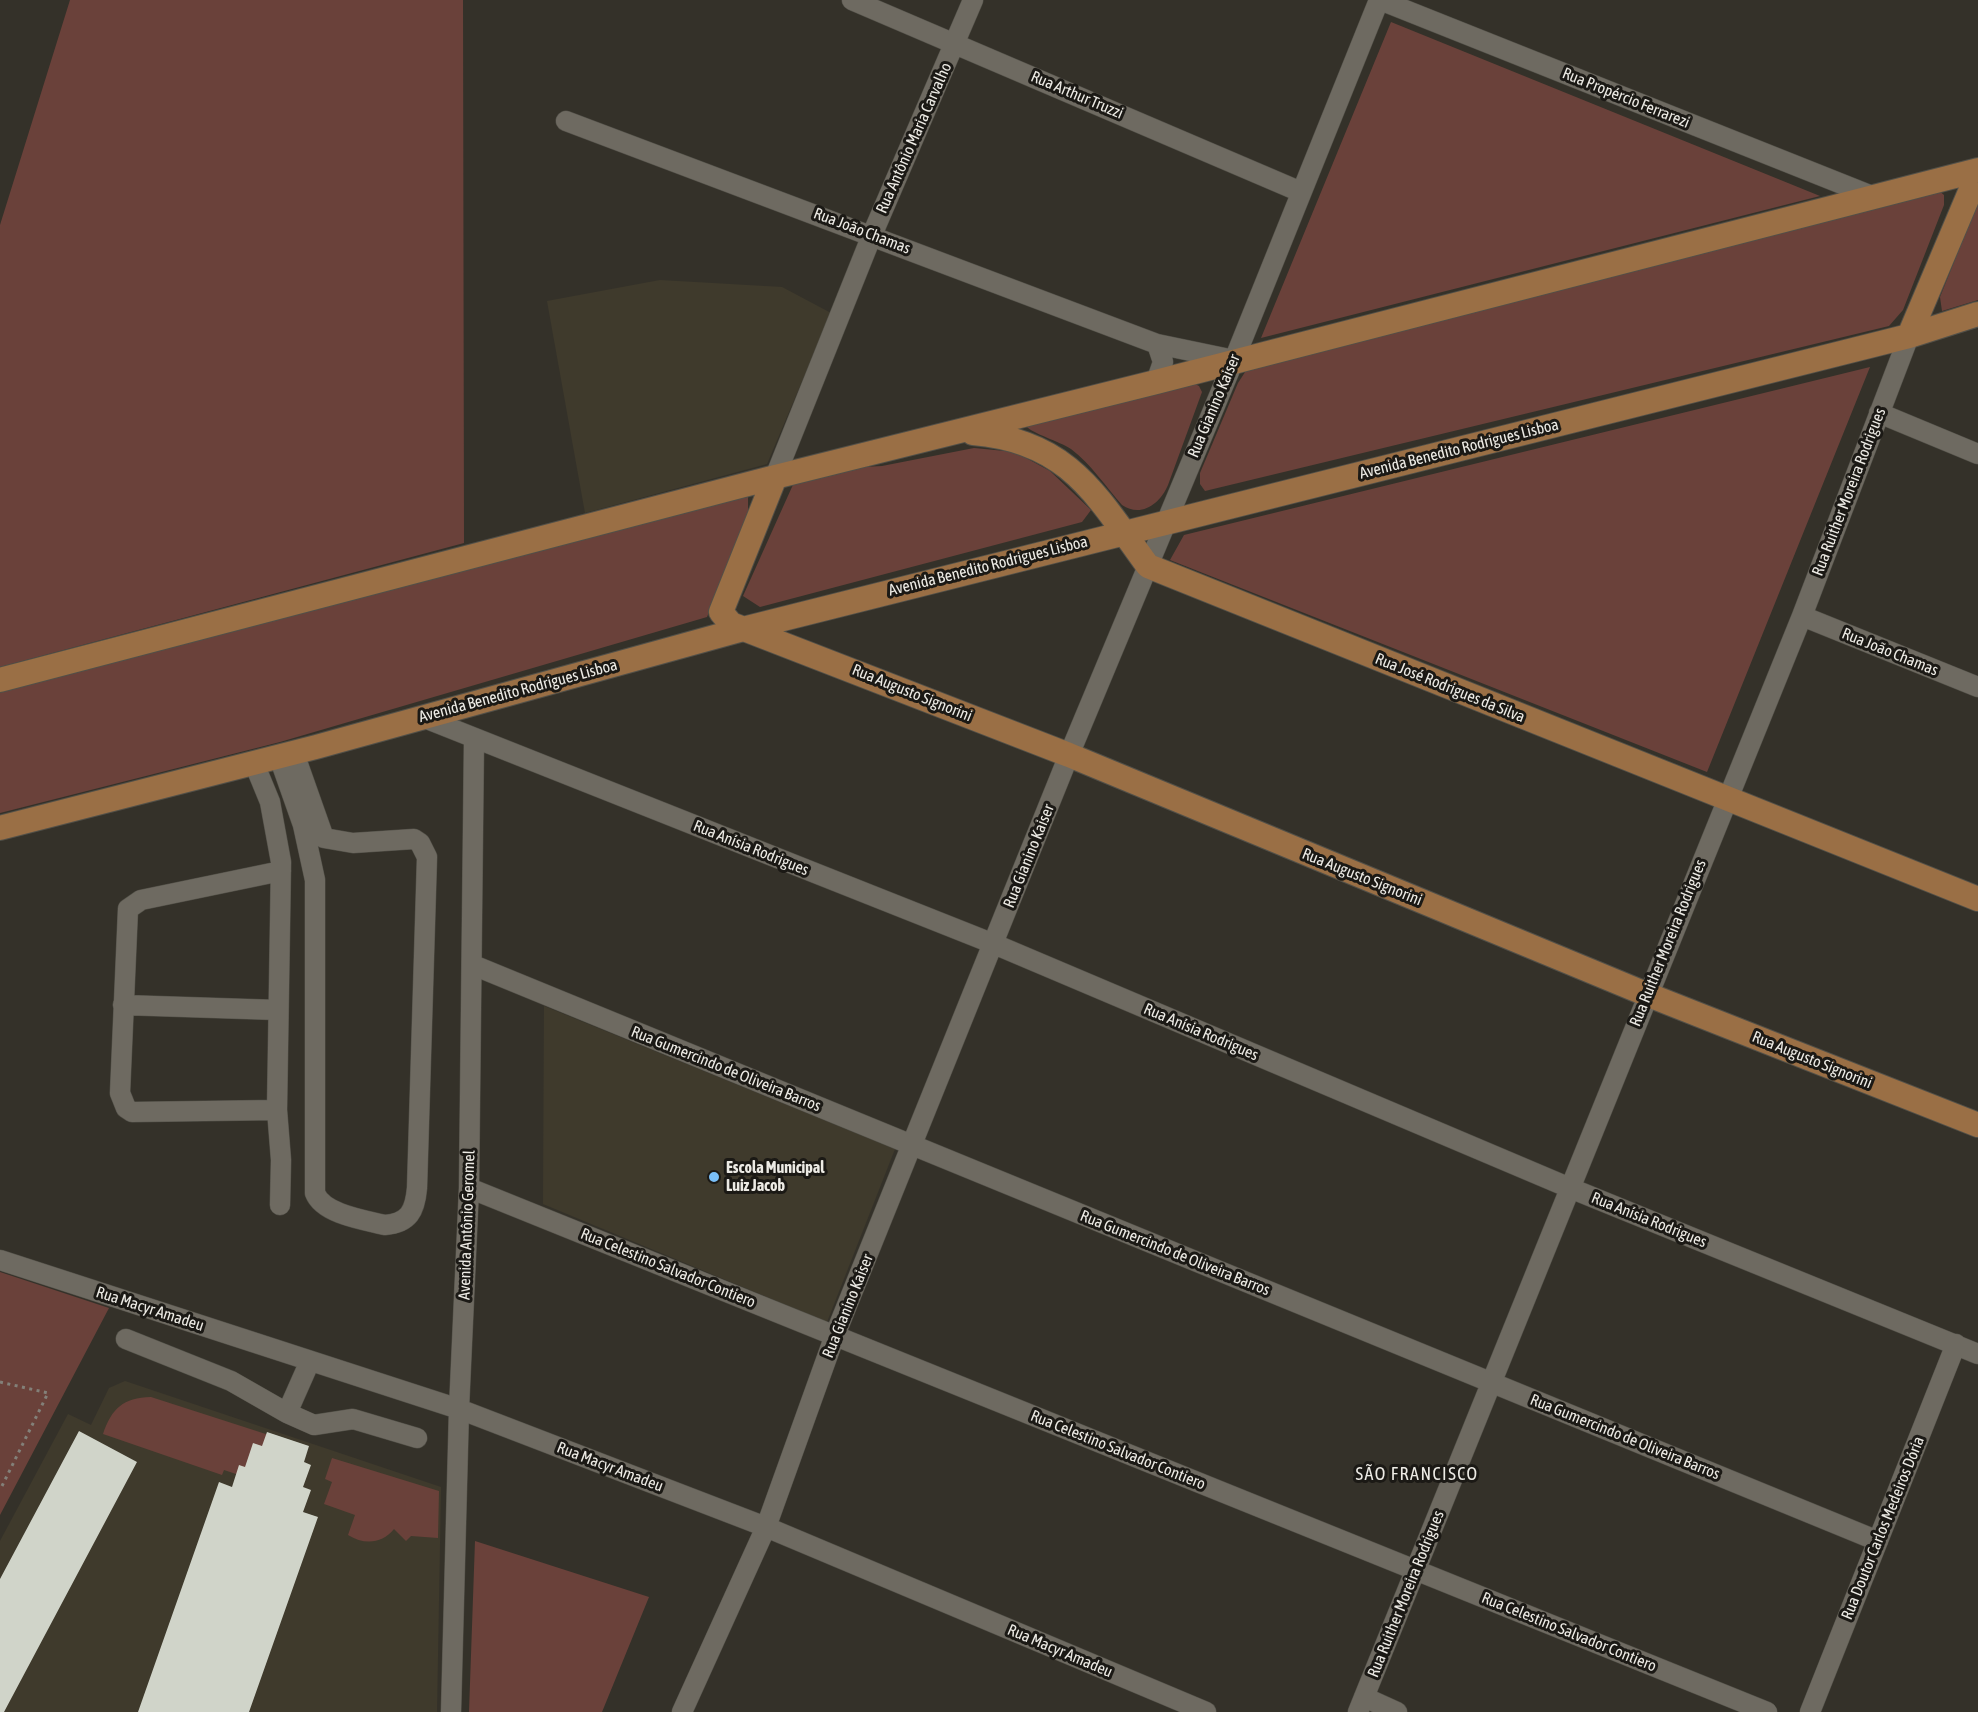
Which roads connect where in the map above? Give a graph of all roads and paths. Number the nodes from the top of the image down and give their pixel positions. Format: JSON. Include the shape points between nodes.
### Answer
{"nodes":[{"id":1,"x":852,"y":0,"type":"edge"},
{"id":2,"x":973,"y":0,"type":"edge"},
{"id":3,"x":1380,"y":0,"type":"edge"},
{"id":4,"x":956,"y":43,"type":"junction"},
{"id":5,"x":566,"y":121,"type":"dead end"},
{"id":6,"x":1978,"y":172,"type":"edge"},
{"id":7,"x":1301,"y":192,"type":"junction"},
{"id":8,"x":1872,"y":196,"type":"junction"},
{"id":9,"x":872,"y":235,"type":"junction"},
{"id":10,"x":1978,"y":314,"type":"edge"},
{"id":11,"x":1909,"y":336,"type":"junction"},
{"id":12,"x":1157,"y":344,"type":"junction"},
{"id":13,"x":1234,"y":360,"type":"junction"},
{"id":14,"x":1156,"y":382,"type":"junction"},
{"id":15,"x":1879,"y":412,"type":"junction"},
{"id":16,"x":960,"y":432,"type":"junction"},
{"id":17,"x":1978,"y":454,"type":"edge"},
{"id":18,"x":775,"y":477,"type":"junction"},
{"id":19,"x":1166,"y":522,"type":"junction"},
{"id":20,"x":1123,"y":532,"type":"junction"},
{"id":21,"x":1148,"y":566,"type":"junction"},
{"id":22,"x":1802,"y":616,"type":"junction"},
{"id":23,"x":747,"y":627,"type":"junction"},
{"id":24,"x":0,"y":680,"type":"edge"},
{"id":25,"x":1978,"y":687,"type":"edge"},
{"id":26,"x":422,"y":717,"type":"junction"},
{"id":27,"x":474,"y":739,"type":"junction"},
{"id":28,"x":1069,"y":756,"type":"junction"},
{"id":29,"x":274,"y":758,"type":"junction"},
{"id":30,"x":300,"y":796,"type":"junction"},
{"id":31,"x":1727,"y":800,"type":"junction"},
{"id":32,"x":0,"y":828,"type":"edge"},
{"id":33,"x":281,"y":867,"type":"junction"},
{"id":34,"x":1978,"y":899,"type":"edge"},
{"id":35,"x":994,"y":944,"type":"junction"},
{"id":36,"x":473,"y":965,"type":"junction"},
{"id":37,"x":1646,"y":994,"type":"junction"},
{"id":38,"x":123,"y":1005,"type":"junction"},
{"id":39,"x":278,"y":1010,"type":"junction"},
{"id":40,"x":277,"y":1110,"type":"junction"},
{"id":41,"x":1978,"y":1125,"type":"edge"},
{"id":42,"x":913,"y":1145,"type":"junction"},
{"id":43,"x":469,"y":1188,"type":"junction"},
{"id":44,"x":1570,"y":1188,"type":"junction"},
{"id":45,"x":280,"y":1205,"type":"dead end"},
{"id":46,"x":0,"y":1260,"type":"edge"},
{"id":47,"x":835,"y":1335,"type":"junction"},
{"id":48,"x":126,"y":1339,"type":"dead end"},
{"id":49,"x":1956,"y":1344,"type":"junction"},
{"id":50,"x":1978,"y":1354,"type":"edge"},
{"id":51,"x":310,"y":1361,"type":"junction"},
{"id":52,"x":0,"y":1382,"type":"edge"},
{"id":53,"x":1491,"y":1382,"type":"junction"},
{"id":54,"x":459,"y":1409,"type":"junction"},
{"id":55,"x":287,"y":1413,"type":"junction"},
{"id":56,"x":417,"y":1438,"type":"dead end"},
{"id":57,"x":0,"y":1490,"type":"edge"},
{"id":58,"x":766,"y":1527,"type":"junction"},
{"id":59,"x":1878,"y":1540,"type":"junction"},
{"id":60,"x":1415,"y":1570,"type":"junction"},
{"id":61,"x":1361,"y":1705,"type":"edge"},
{"id":62,"x":451,"y":1712,"type":"edge"},
{"id":63,"x":683,"y":1712,"type":"edge"},
{"id":64,"x":1206,"y":1712,"type":"edge"},
{"id":65,"x":1397,"y":1712,"type":"edge"},
{"id":66,"x":1767,"y":1712,"type":"edge"},
{"id":67,"x":1810,"y":1712,"type":"edge"}],
"edges":[{"from":1,"to":4,"type":"street","name":"Rua Arthur Truzzi"},
{"from":2,"to":4,"type":"street","name":"Rua Antônio Maria Carvalho"},
{"from":3,"to":7,"type":"street","name":"Rua Gianino Kaiser"},
{"from":3,"to":8,"type":"street","name":"Rua Propércio Ferrarezi"},
{"from":4,"to":7,"type":"street","name":"Rua Arthur Truzzi"},
{"from":4,"to":9,"type":"street","name":"Rua Antônio Maria Carvalho"},
{"from":5,"to":9,"type":"street","name":"Rua João Chamas"},
{"from":6,"to":8,"type":"main road"},
{"from":6,"to":11,"type":"main road","name":"Rua Ruither Moreira Rodrigues"},
{"from":7,"to":13,"type":"street","name":"Rua Gianino Kaiser"},
{"from":8,"to":13,"type":"main road"},
{"from":9,"to":12,"type":"street","name":"Rua João Chamas"},
{"from":9,"to":18,"type":"street","name":"Rua Antônio Maria Carvalho"},
{"from":10,"to":11,"type":"main road","name":"Avenida Benedito Rodrigues Lisboa"},
{"from":11,"to":15,"type":"street","name":"Rua Ruither Moreira Rodrigues"},
{"from":11,"to":19,"type":"main road","name":"Avenida Benedito Rodrigues Lisboa"},
{"from":12,"to":13,"type":"street","name":"Rua João Chamas"},
{"from":12,"to":14,"type":"street","via":[[1163,362]]},
{"from":13,"to":14,"type":"main road"},
{"from":13,"to":19,"type":"street","name":"Rua Gianino Kaiser"},
{"from":14,"to":16,"type":"main road"},
{"from":15,"to":17,"type":"street"},
{"from":15,"to":22,"type":"street","name":"Rua Ruither Moreira Rodrigues"},
{"from":16,"to":18,"type":"main road"},
{"from":16,"to":20,"type":"main road","via":[[1017,440],[1050,453],[1078,474]]},
{"from":18,"to":23,"type":"main road","name":"Rua Augusto Signorini","via":[[722,612],[732,624]]},
{"from":18,"to":24,"type":"main road"},
{"from":19,"to":20,"type":"main road","name":"Avenida Benedito Rodrigues Lisboa"},
{"from":19,"to":21,"type":"street","name":"Rua Gianino Kaiser"},
{"from":20,"to":21,"type":"main road"},
{"from":20,"to":23,"type":"main road","name":"Avenida Benedito Rodrigues Lisboa"},
{"from":21,"to":28,"type":"street","name":"Rua Gianino Kaiser"},
{"from":21,"to":31,"type":"main road","name":"Rua José Rodrigues da Silva"},
{"from":22,"to":25,"type":"street","name":"Rua João Chamas"},
{"from":22,"to":31,"type":"street","name":"Rua Ruither Moreira Rodrigues"},
{"from":23,"to":26,"type":"main road","name":"Avenida Benedito Rodrigues Lisboa"},
{"from":23,"to":28,"type":"main road","name":"Rua Augusto Signorini"},
{"from":26,"to":27,"type":"street","name":"Rua Anísia Rodrigues"},
{"from":26,"to":29,"type":"main road","name":"Avenida Benedito Rodrigues Lisboa"},
{"from":27,"to":35,"type":"street","name":"Rua Anísia Rodrigues"},
{"from":27,"to":36,"type":"street","name":"Avenida Antônio Geromel"},
{"from":28,"to":35,"type":"street","name":"Rua Gianino Kaiser"},
{"from":28,"to":37,"type":"main road","name":"Rua Augusto Signorini"},
{"from":29,"to":30,"type":"street"},
{"from":29,"to":32,"type":"main road","name":"Avenida Benedito Rodrigues Lisboa"},
{"from":29,"to":33,"type":"street","via":[[270,802]]},
{"from":30,"to":30,"type":"street","via":[[317,903],[315,1193],[329,1207],[394,1225],[410,1216],[417,1188],[427,857],[414,839],[353,843],[324,838]]},
{"from":31,"to":34,"type":"main road","name":"Rua José Rodrigues da Silva"},
{"from":31,"to":37,"type":"street","name":"Rua Ruither Moreira Rodrigues"},
{"from":33,"to":38,"type":"street","via":[[132,904],[127,915]]},
{"from":33,"to":39,"type":"street"},
{"from":35,"to":42,"type":"street","name":"Rua Gianino Kaiser"},
{"from":35,"to":44,"type":"street","name":"Rua Anísia Rodrigues"},
{"from":36,"to":42,"type":"street","name":"Rua Gumercindo de Oliveira Barros"},
{"from":36,"to":43,"type":"street","name":"Avenida Antônio Geromel"},
{"from":37,"to":41,"type":"main road","name":"Rua Augusto Signorini"},
{"from":37,"to":44,"type":"street","name":"Rua Ruither Moreira Rodrigues"},
{"from":38,"to":39,"type":"street"},
{"from":38,"to":40,"type":"street","via":[[120,1093],[126,1108],[132,1112]]},
{"from":39,"to":40,"type":"street"},
{"from":40,"to":45,"type":"street"},
{"from":42,"to":47,"type":"street","name":"Rua Gianino Kaiser"},
{"from":42,"to":53,"type":"street","name":"Rua Gumercindo de Oliveira Barros"},
{"from":43,"to":47,"type":"street","name":"Rua Celestino Salvador Contiero"},
{"from":43,"to":54,"type":"street","name":"Avenida Antônio Geromel"},
{"from":44,"to":49,"type":"street","name":"Rua Anísia Rodrigues"},
{"from":44,"to":53,"type":"street","name":"Rua Ruither Moreira Rodrigues"},
{"from":46,"to":51,"type":"street","name":"Rua Macyr Amadeu"},
{"from":47,"to":58,"type":"street","name":"Rua Gianino Kaiser"},
{"from":47,"to":60,"type":"street","name":"Rua Celestino Salvador Contiero"},
{"from":48,"to":55,"type":"street","via":[[231,1381]]},
{"from":49,"to":50,"type":"street","name":"Rua Anísia Rodrigues"},
{"from":49,"to":59,"type":"street","name":"Rua Doutor Carlos Medeiros Dória"},
{"from":51,"to":54,"type":"street","name":"Rua Macyr Amadeu"},
{"from":51,"to":55,"type":"street"},
{"from":52,"to":57,"type":"path","via":[[48,1393]]},
{"from":53,"to":59,"type":"street","name":"Rua Gumercindo de Oliveira Barros"},
{"from":53,"to":60,"type":"street","name":"Rua Ruither Moreira Rodrigues"},
{"from":54,"to":58,"type":"street","name":"Rua Macyr Amadeu"},
{"from":54,"to":62,"type":"street","name":"Avenida Antônio Geromel"},
{"from":55,"to":56,"type":"street","via":[[314,1425],[353,1419]]},
{"from":58,"to":63,"type":"street","name":"Rua Gianino Kaiser"},
{"from":58,"to":64,"type":"street","name":"Rua Macyr Amadeu"},
{"from":59,"to":67,"type":"street","name":"Rua Doutor Carlos Medeiros Dória"},
{"from":60,"to":61,"type":"street","name":"Rua Ruither Moreira Rodrigues"},
{"from":60,"to":66,"type":"street","name":"Rua Celestino Salvador Contiero"},
{"from":61,"to":65,"type":"street"}]}
